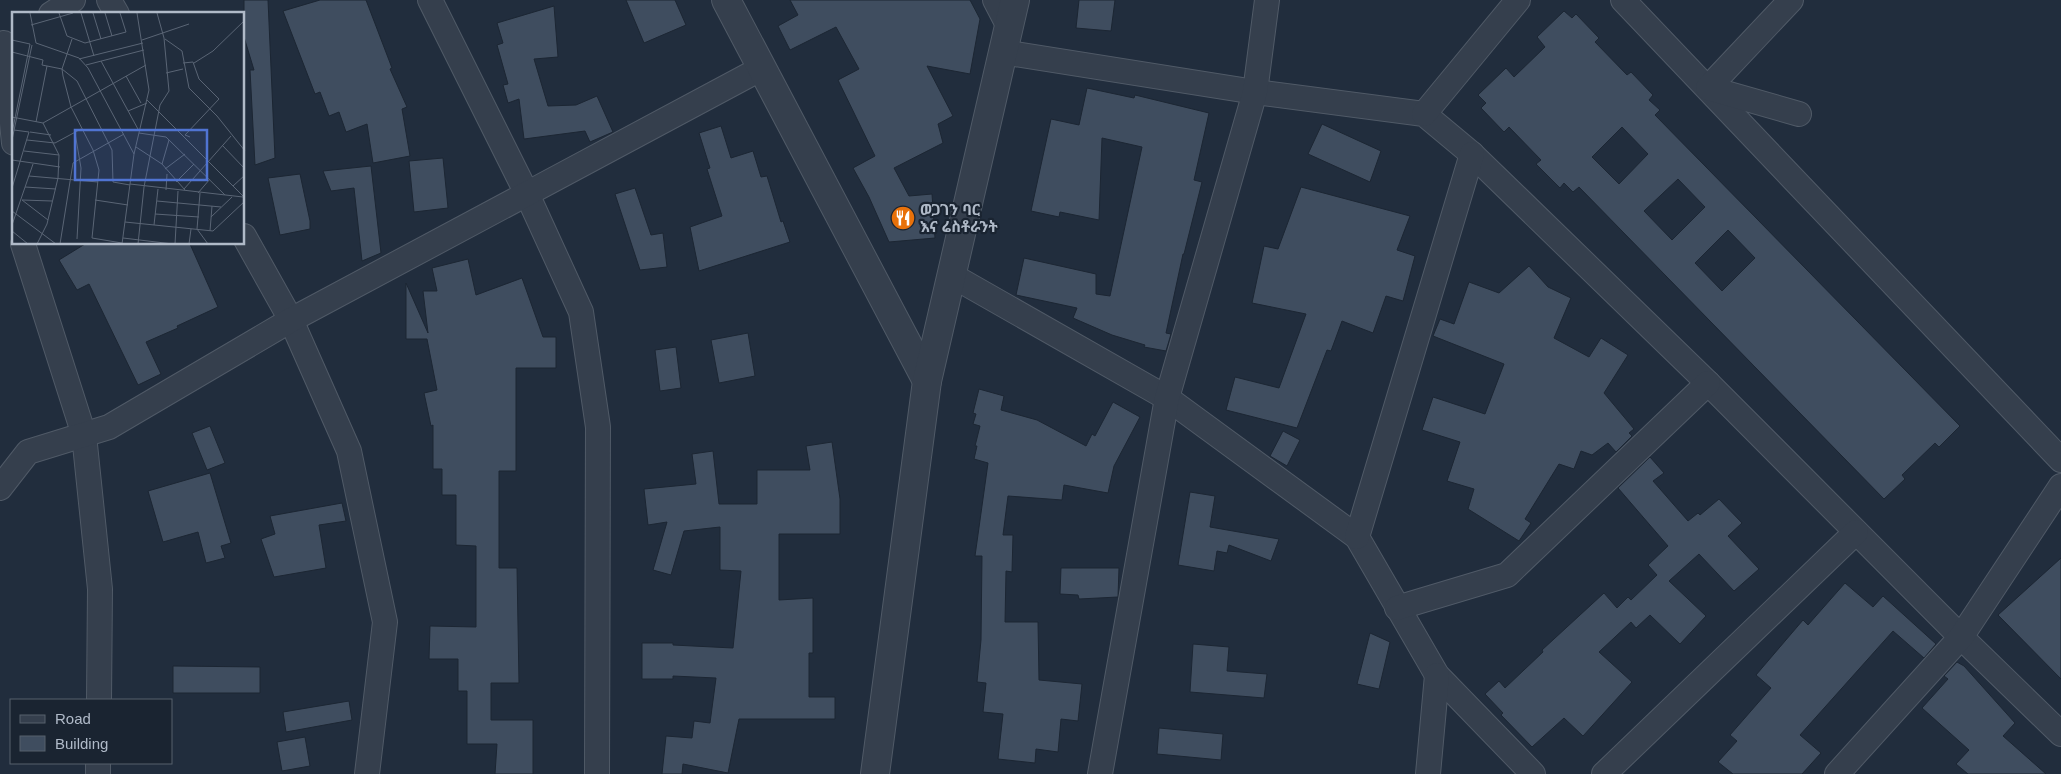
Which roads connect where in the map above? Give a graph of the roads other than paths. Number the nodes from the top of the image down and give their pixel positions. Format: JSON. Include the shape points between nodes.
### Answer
{"nodes":[{"id":1,"x":73,"y":0,"type":"edge"},
{"id":2,"x":109,"y":0,"type":"edge"},
{"id":3,"x":430,"y":0,"type":"edge"},
{"id":4,"x":726,"y":0,"type":"edge"},
{"id":5,"x":995,"y":0,"type":"edge"},
{"id":6,"x":1267,"y":0,"type":"edge"},
{"id":7,"x":1518,"y":0,"type":"edge"},
{"id":8,"x":1623,"y":0,"type":"edge"},
{"id":9,"x":1791,"y":0,"type":"edge"},
{"id":10,"x":54,"y":12,"type":"edge"},
{"id":11,"x":116,"y":12,"type":"edge"},
{"id":12,"x":1012,"y":12,"type":"edge"},
{"id":13,"x":6,"y":42,"type":"edge"},
{"id":14,"x":1002,"y":52,"type":"junction"},
{"id":15,"x":762,"y":68,"type":"junction"},
{"id":16,"x":1255,"y":92,"type":"junction"},
{"id":17,"x":1424,"y":114,"type":"junction"},
{"id":18,"x":1799,"y":114,"type":"dead end"},
{"id":19,"x":12,"y":118,"type":"edge"},
{"id":20,"x":1472,"y":154,"type":"junction"},
{"id":21,"x":527,"y":194,"type":"junction"},
{"id":22,"x":245,"y":238,"type":"edge"},
{"id":23,"x":24,"y":245,"type":"edge"},
{"id":24,"x":951,"y":275,"type":"junction"},
{"id":25,"x":291,"y":320,"type":"junction"},
{"id":26,"x":927,"y":381,"type":"junction"},
{"id":27,"x":1708,"y":383,"type":"junction"},
{"id":28,"x":1167,"y":398,"type":"junction"},
{"id":29,"x":84,"y":435,"type":"junction"},
{"id":30,"x":2061,"y":460,"type":"edge"},
{"id":31,"x":2061,"y":486,"type":"edge"},
{"id":32,"x":0,"y":488,"type":"edge"},
{"id":33,"x":1856,"y":532,"type":"junction"},
{"id":34,"x":1356,"y":537,"type":"junction"},
{"id":35,"x":1397,"y":608,"type":"junction"},
{"id":36,"x":1961,"y":637,"type":"junction"},
{"id":37,"x":1437,"y":675,"type":"junction"},
{"id":38,"x":99,"y":699,"type":"edge"},
{"id":39,"x":2061,"y":734,"type":"edge"},
{"id":40,"x":367,"y":774,"type":"edge"},
{"id":41,"x":597,"y":774,"type":"edge"},
{"id":42,"x":875,"y":774,"type":"edge"},
{"id":43,"x":1100,"y":774,"type":"edge"},
{"id":44,"x":1428,"y":774,"type":"edge"},
{"id":45,"x":1533,"y":774,"type":"edge"},
{"id":46,"x":1604,"y":774,"type":"edge"},
{"id":47,"x":1837,"y":774,"type":"edge"}],
"edges":[{"from":1,"to":10,"type":"street"},
{"from":2,"to":11,"type":"street"},
{"from":3,"to":21,"type":"street"},
{"from":4,"to":15,"type":"street"},
{"from":5,"to":12,"type":"street"},
{"from":6,"to":16,"type":"street"},
{"from":7,"to":17,"type":"street"},
{"from":8,"to":30,"type":"street"},
{"from":9,"to":18,"type":"street","via":[[1708,88]]},
{"from":12,"to":14,"type":"street"},
{"from":13,"to":19,"type":"street"},
{"from":14,"to":16,"type":"street"},
{"from":14,"to":24,"type":"street"},
{"from":15,"to":21,"type":"street"},
{"from":15,"to":26,"type":"street"},
{"from":16,"to":17,"type":"street"},
{"from":16,"to":28,"type":"street"},
{"from":17,"to":20,"type":"street"},
{"from":20,"to":27,"type":"street"},
{"from":20,"to":34,"type":"street"},
{"from":21,"to":25,"type":"street"},
{"from":21,"to":41,"type":"street","via":[[581,312],[598,427]]},
{"from":22,"to":25,"type":"street"},
{"from":23,"to":29,"type":"street"},
{"from":24,"to":26,"type":"street"},
{"from":24,"to":28,"type":"street"},
{"from":25,"to":29,"type":"street","via":[[109,427]]},
{"from":25,"to":40,"type":"street","via":[[349,451],[385,622]]},
{"from":26,"to":42,"type":"street"},
{"from":27,"to":33,"type":"street"},
{"from":27,"to":35,"type":"street","via":[[1507,575]]},
{"from":28,"to":34,"type":"street"},
{"from":28,"to":43,"type":"street"},
{"from":29,"to":32,"type":"street","via":[[28,452]]},
{"from":29,"to":38,"type":"street","via":[[100,589]]},
{"from":31,"to":36,"type":"street"},
{"from":33,"to":36,"type":"street"},
{"from":33,"to":46,"type":"street"},
{"from":34,"to":35,"type":"street"},
{"from":35,"to":37,"type":"street"},
{"from":36,"to":39,"type":"street"},
{"from":36,"to":47,"type":"street"},
{"from":37,"to":44,"type":"street"},
{"from":37,"to":45,"type":"street"}]}
